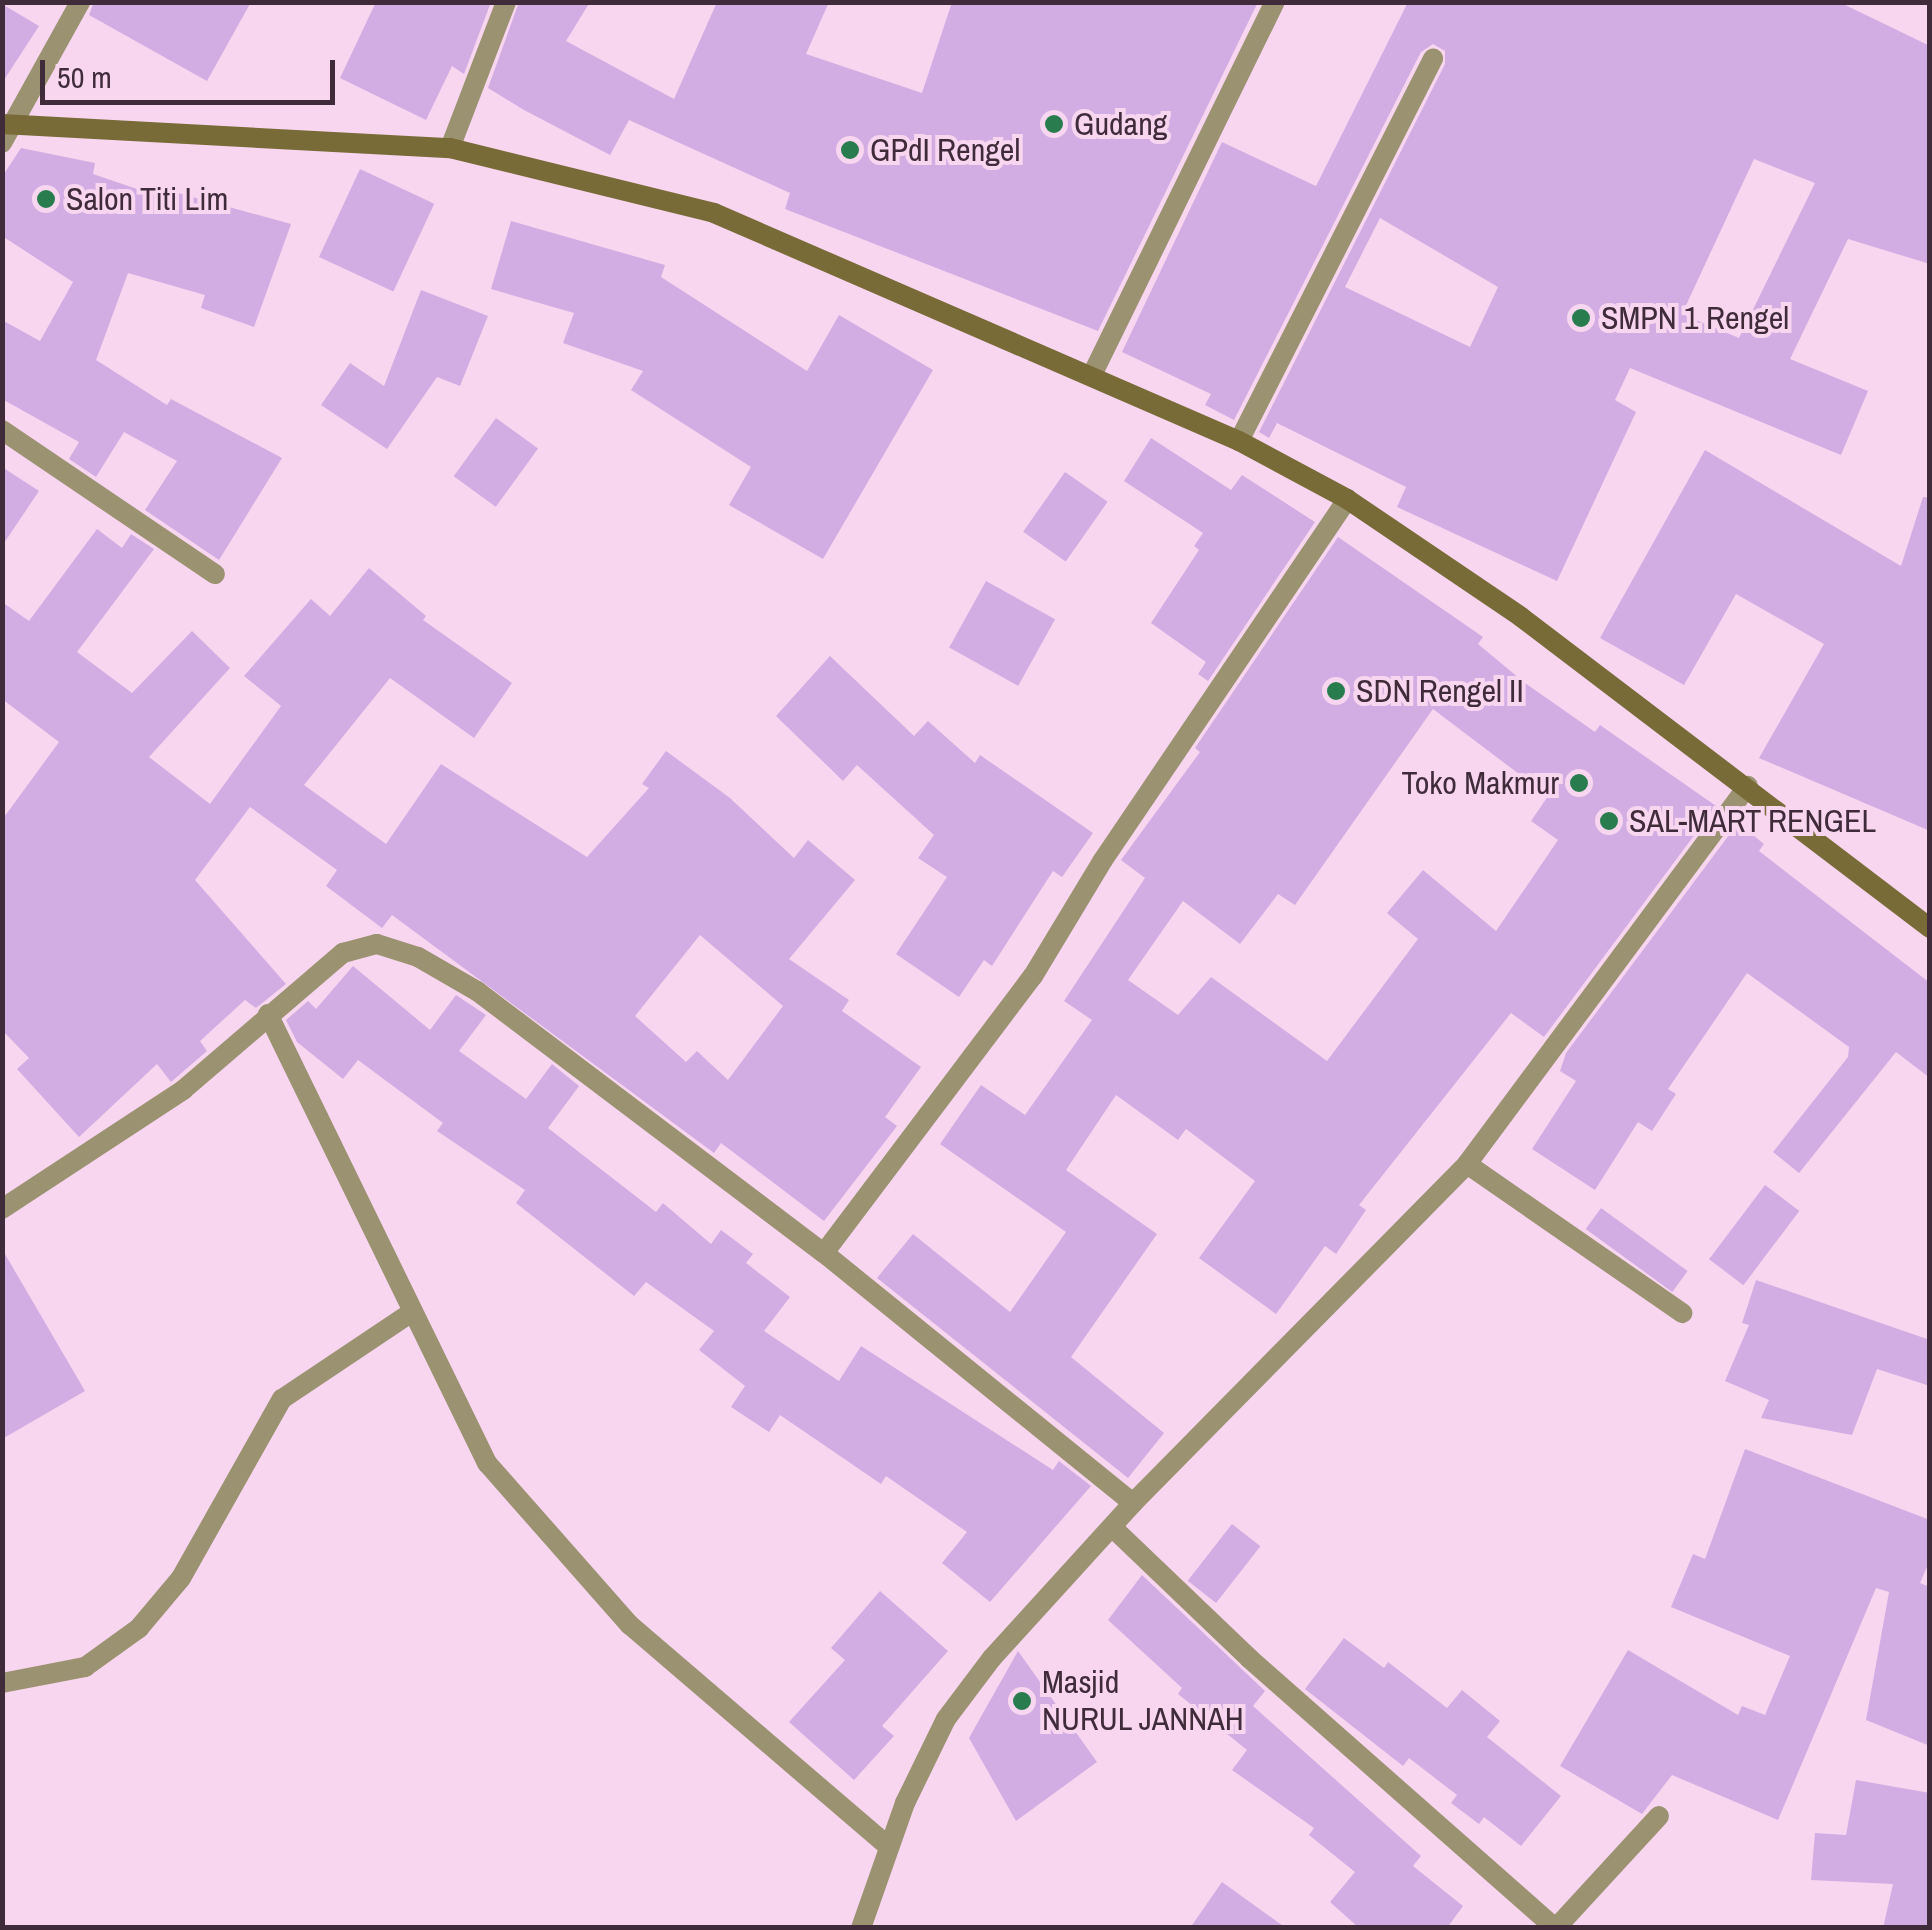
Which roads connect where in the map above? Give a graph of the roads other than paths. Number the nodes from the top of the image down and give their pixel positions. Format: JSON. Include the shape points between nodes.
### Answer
{"nodes":[{"id":1,"x":80,"y":2,"type":"edge"},
{"id":2,"x":506,"y":2,"type":"edge"},
{"id":3,"x":1274,"y":2,"type":"edge"},
{"id":4,"x":1433,"y":58,"type":"dead end"},
{"id":5,"x":6,"y":131,"type":"edge"},
{"id":6,"x":450,"y":148,"type":"junction"},
{"id":7,"x":1092,"y":375,"type":"junction"},
{"id":8,"x":2,"y":430,"type":"edge"},
{"id":9,"x":1240,"y":441,"type":"junction"},
{"id":10,"x":1347,"y":499,"type":"junction"},
{"id":11,"x":216,"y":574,"type":"dead end"},
{"id":12,"x":1748,"y":786,"type":"junction"},
{"id":13,"x":1930,"y":928,"type":"edge"},
{"id":14,"x":268,"y":1014,"type":"junction"},
{"id":15,"x":1467,"y":1164,"type":"junction"},
{"id":16,"x":2,"y":1209,"type":"edge"},
{"id":17,"x":824,"y":1253,"type":"junction"},
{"id":18,"x":412,"y":1312,"type":"junction"},
{"id":19,"x":1682,"y":1313,"type":"dead end"},
{"id":20,"x":1134,"y":1503,"type":"junction"},
{"id":21,"x":1112,"y":1527,"type":"junction"},
{"id":22,"x":2,"y":1683,"type":"edge"},
{"id":23,"x":1659,"y":1816,"type":"dead end"},
{"id":24,"x":890,"y":1847,"type":"junction"},
{"id":25,"x":861,"y":1928,"type":"edge"},
{"id":26,"x":1555,"y":1928,"type":"edge"}],
"edges":[{"from":1,"to":5,"type":"street"},
{"from":2,"to":6,"type":"street"},
{"from":3,"to":7,"type":"street"},
{"from":4,"to":9,"type":"street"},
{"from":5,"to":6,"type":"street"},
{"from":6,"to":7,"type":"street","via":[[714,214]]},
{"from":7,"to":9,"type":"street"},
{"from":8,"to":11,"type":"street"},
{"from":9,"to":10,"type":"street"},
{"from":10,"to":12,"type":"street","via":[[1521,617]]},
{"from":10,"to":17,"type":"street","via":[[1102,860],[1033,976]]},
{"from":12,"to":13,"type":"street"},
{"from":12,"to":15,"type":"street"},
{"from":14,"to":16,"type":"street","via":[[184,1090]]},
{"from":14,"to":17,"type":"street","via":[[343,953],[377,944],[418,957],[477,991]]},
{"from":14,"to":18,"type":"street"},
{"from":15,"to":19,"type":"street"},
{"from":15,"to":20,"type":"street"},
{"from":17,"to":20,"type":"street"},
{"from":18,"to":22,"type":"street","via":[[282,1399],[181,1578],[139,1628],[85,1667]]},
{"from":18,"to":24,"type":"street","via":[[486,1463],[549,1540],[630,1625]]},
{"from":20,"to":21,"type":"street"},
{"from":21,"to":24,"type":"street","via":[[946,1719]]},
{"from":21,"to":26,"type":"street","via":[[1250,1659]]},
{"from":23,"to":26,"type":"street"},
{"from":24,"to":25,"type":"street"}]}
